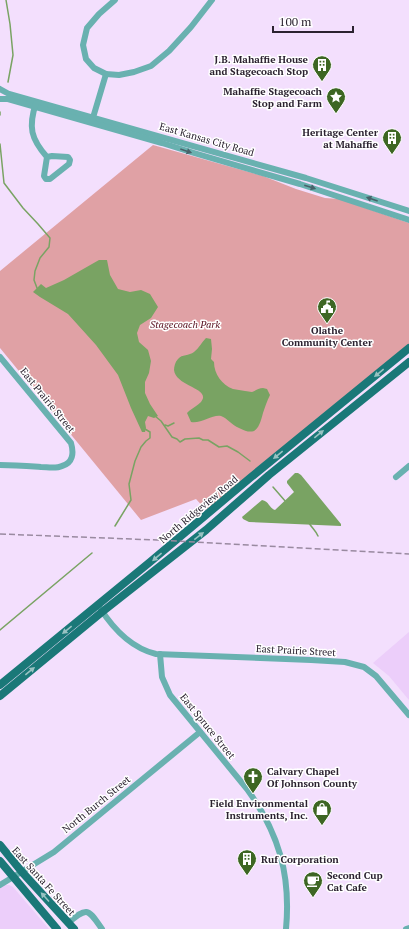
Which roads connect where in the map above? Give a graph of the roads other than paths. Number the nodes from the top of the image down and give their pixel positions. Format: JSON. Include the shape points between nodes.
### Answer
{"nodes":[{"id":1,"x":115,"y":0,"type":"edge"},
{"id":2,"x":212,"y":0,"type":"edge"},
{"id":3,"x":106,"y":74,"type":"junction"},
{"id":4,"x":0,"y":89,"type":"edge"},
{"id":5,"x":0,"y":99,"type":"edge"},
{"id":6,"x":36,"y":104,"type":"junction"},
{"id":7,"x":92,"y":120,"type":"junction"},
{"id":8,"x":47,"y":157,"type":"junction"},
{"id":9,"x":409,"y":211,"type":"edge"},
{"id":10,"x":409,"y":220,"type":"edge"},
{"id":11,"x":409,"y":348,"type":"edge"},
{"id":12,"x":0,"y":357,"type":"edge"},
{"id":13,"x":409,"y":362,"type":"edge"},
{"id":14,"x":0,"y":465,"type":"edge"},
{"id":15,"x":409,"y":466,"type":"edge"},
{"id":16,"x":396,"y":476,"type":"dead end"},
{"id":17,"x":100,"y":609,"type":"junction"},
{"id":18,"x":160,"y":654,"type":"junction"},
{"id":19,"x":0,"y":685,"type":"edge"},
{"id":20,"x":0,"y":696,"type":"edge"},
{"id":21,"x":409,"y":715,"type":"edge"},
{"id":22,"x":200,"y":732,"type":"junction"},
{"id":23,"x":0,"y":845,"type":"edge"},
{"id":24,"x":0,"y":861,"type":"edge"},
{"id":25,"x":22,"y":872,"type":"junction"},
{"id":26,"x":13,"y":877,"type":"junction"},
{"id":27,"x":0,"y":885,"type":"edge"},
{"id":28,"x":36,"y":905,"type":"junction"},
{"id":29,"x":71,"y":926,"type":"edge"},
{"id":30,"x":56,"y":929,"type":"edge"},
{"id":31,"x":102,"y":929,"type":"edge"},
{"id":32,"x":286,"y":929,"type":"edge"}],
"edges":[{"from":1,"to":3,"type":"street","via":[[87,28],[83,45],[86,59],[94,68]]},
{"from":2,"to":3,"type":"street","via":[[169,52],[151,66],[119,75]]},
{"from":3,"to":7,"type":"street"},
{"from":4,"to":6,"type":"street","name":"East Kansas City Road"},
{"from":5,"to":6,"type":"street","name":"East Kansas City Road"},
{"from":6,"to":7,"type":"street","name":"East Kansas City Road"},
{"from":6,"to":8,"type":"street","via":[[32,120],[33,134]]},
{"from":9,"to":7,"type":"street","name":"East Kansas City Road","one_way":true,"via":[[306,178]]},
{"from":7,"to":10,"type":"street","name":"East Kansas City Road","one_way":true},
{"from":8,"to":8,"type":"street","via":[[44,176],[46,179],[50,179],[63,169],[70,160],[68,157]]},
{"from":11,"to":17,"type":"main road","name":"North Ridgeview Road","one_way":true,"via":[[250,478]]},
{"from":12,"to":14,"type":"street","name":"East Prairie Street","via":[[71,443],[73,449],[72,458],[62,467]]},
{"from":17,"to":13,"type":"main road","name":"North Ridgeview Road","one_way":true,"via":[[206,530],[269,474]]},
{"from":15,"to":16,"type":"street"},
{"from":17,"to":18,"type":"street","via":[[124,638],[141,650]]},
{"from":17,"to":19,"type":"main road","name":"North Ridgeview Road","one_way":true},
{"from":20,"to":17,"type":"main road","name":"North Ridgeview Road","one_way":true},
{"from":18,"to":21,"type":"street","name":"East Prairie Street","via":[[344,662],[364,668],[376,676]]},
{"from":18,"to":22,"type":"street","name":"East Spruce Street","via":[[162,678],[166,689]]},
{"from":22,"to":25,"type":"street","name":"North Burch Street","via":[[54,852]]},
{"from":22,"to":32,"type":"street","name":"East Spruce Street","via":[[258,804],[270,825],[283,865],[288,907]]},
{"from":23,"to":25,"type":"main road","name":"East Santa Fe Street"},
{"from":24,"to":26,"type":"main road","name":"East Santa Fe Street"},
{"from":25,"to":26,"type":"street","name":"North Burch Street"},
{"from":29,"to":25,"type":"main road","name":"East Santa Fe Street","one_way":true},
{"from":26,"to":27,"type":"street","name":"North Burch Street"},
{"from":26,"to":28,"type":"main road","name":"East Santa Fe Street"},
{"from":28,"to":29,"type":"main road","via":[[46,909],[60,922]]},
{"from":28,"to":30,"type":"main road","name":"East Santa Fe Street"},
{"from":29,"to":31,"type":"street","via":[[79,914],[86,911]]}]}
